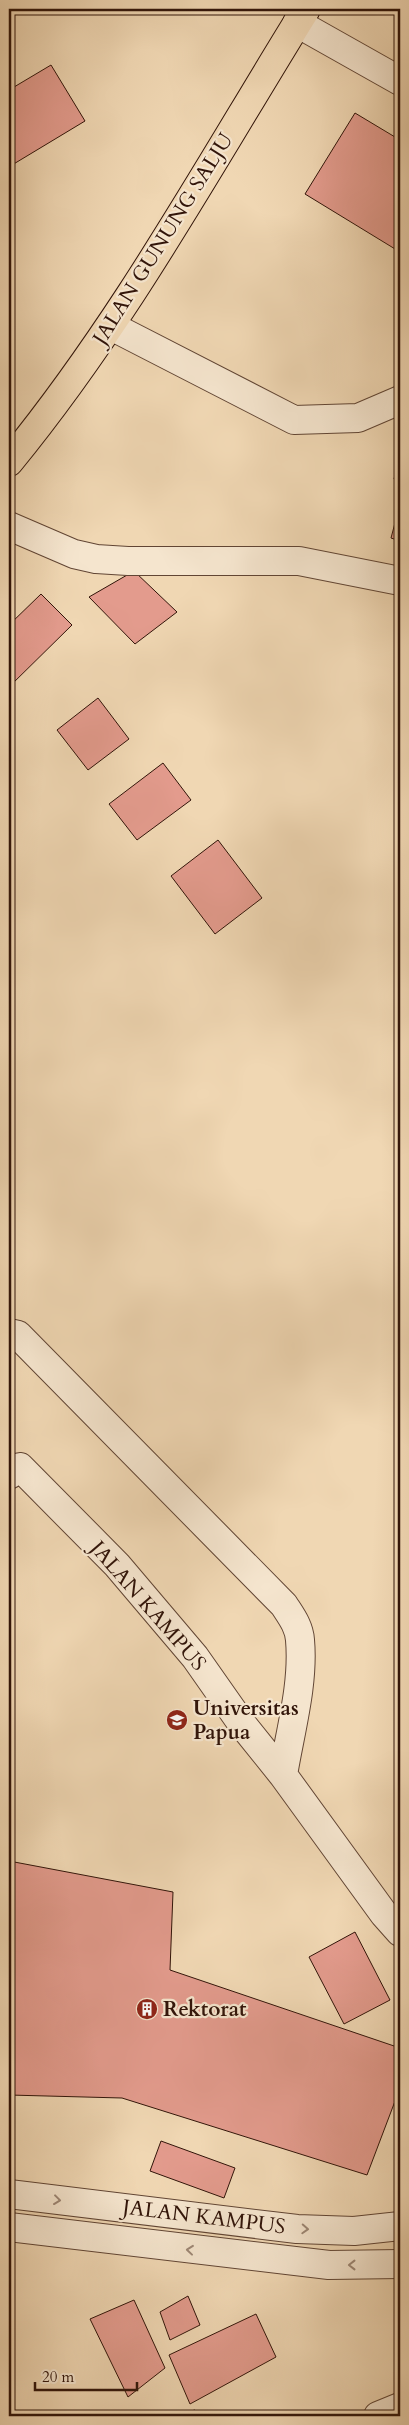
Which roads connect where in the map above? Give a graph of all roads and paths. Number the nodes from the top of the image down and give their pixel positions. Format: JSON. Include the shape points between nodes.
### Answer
{"nodes":[{"id":1,"x":301,"y":16,"type":"edge"},
{"id":2,"x":400,"y":81,"type":"edge"},
{"id":3,"x":111,"y":326,"type":"junction"},
{"id":4,"x":400,"y":400,"type":"edge"},
{"id":5,"x":9,"y":462,"type":"edge"},
{"id":6,"x":9,"y":526,"type":"edge"},
{"id":7,"x":400,"y":581,"type":"edge"},
{"id":8,"x":9,"y":1333,"type":"edge"},
{"id":9,"x":12,"y":1465,"type":"edge"},
{"id":10,"x":282,"y":1775,"type":"junction"},
{"id":11,"x":400,"y":1932,"type":"edge"},
{"id":12,"x":9,"y":2194,"type":"edge"},
{"id":13,"x":129,"y":2208,"type":"junction"},
{"id":14,"x":256,"y":2224,"type":"junction"},
{"id":15,"x":400,"y":2226,"type":"edge"},
{"id":16,"x":9,"y":2227,"type":"edge"},
{"id":17,"x":124,"y":2242,"type":"junction"},
{"id":18,"x":254,"y":2257,"type":"junction"},
{"id":19,"x":400,"y":2264,"type":"edge"},
{"id":20,"x":400,"y":2407,"type":"edge"},
{"id":21,"x":378,"y":2416,"type":"edge"}],
"edges":[{"from":1,"to":2,"type":"street"},
{"from":1,"to":3,"type":"main road","name":"JALAN GUNUNG SALJU"},
{"from":3,"to":4,"type":"street","via":[[294,420],[358,418]]},
{"from":3,"to":5,"type":"main road","name":"JALAN GUNUNG SALJU","via":[[51,411]]},
{"from":6,"to":7,"type":"street","via":[[74,554],[96,559],[299,560]]},
{"from":8,"to":10,"type":"street","via":[[18,1335],[284,1605],[296,1622],[300,1639],[298,1683]]},
{"from":9,"to":10,"type":"street","name":"JALAN KAMPUS","via":[[117,1565],[195,1657]]},
{"from":10,"to":11,"type":"street","name":"JALAN KAMPUS"},
{"from":12,"to":13,"type":"street","name":"JALAN KAMPUS","one_way":true},
{"from":13,"to":14,"type":"street","name":"JALAN KAMPUS"},
{"from":13,"to":17,"type":"street"},
{"from":14,"to":15,"type":"street","name":"JALAN KAMPUS","one_way":true,"via":[[354,2232]]},
{"from":14,"to":18,"type":"street"},
{"from":16,"to":17,"type":"street","name":"JALAN KAMPUS"},
{"from":18,"to":17,"type":"street","name":"JALAN KAMPUS","one_way":true},
{"from":19,"to":18,"type":"street","name":"JALAN KAMPUS","one_way":true,"via":[[328,2265]]},
{"from":20,"to":21,"type":"street"}]}
